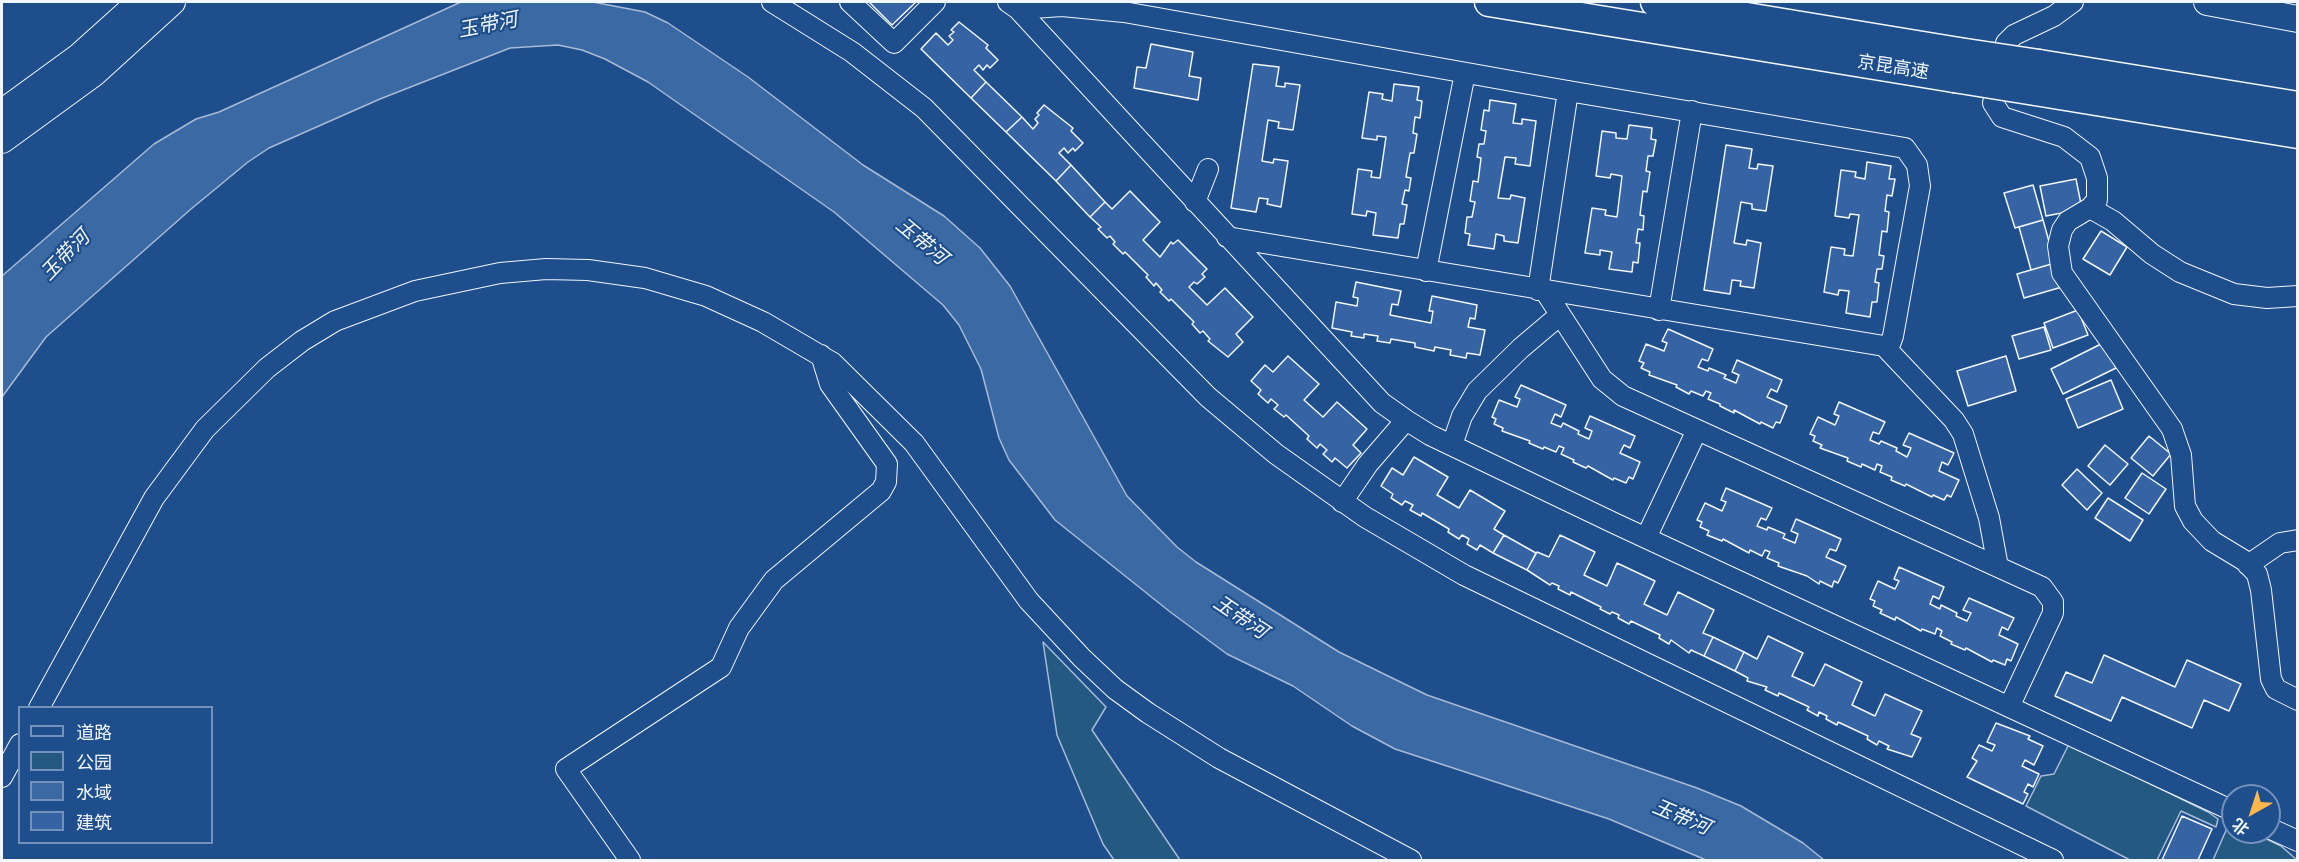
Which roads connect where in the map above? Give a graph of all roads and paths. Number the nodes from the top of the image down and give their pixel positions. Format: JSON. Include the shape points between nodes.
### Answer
{"nodes":[{"id":1,"x":140,"y":2,"type":"edge"},
{"id":2,"x":172,"y":2,"type":"edge"},
{"id":3,"x":772,"y":2,"type":"edge"},
{"id":4,"x":850,"y":2,"type":"edge"},
{"id":5,"x":935,"y":2,"type":"edge"},
{"id":6,"x":1489,"y":2,"type":"edge"},
{"id":7,"x":1655,"y":2,"type":"edge"},
{"id":8,"x":2073,"y":2,"type":"edge"},
{"id":9,"x":2207,"y":2,"type":"edge"},
{"id":10,"x":1013,"y":5,"type":"edge"},
{"id":11,"x":2298,"y":19,"type":"edge"},
{"id":12,"x":1957,"y":65,"type":"junction"},
{"id":13,"x":1465,"y":73,"type":"junction"},
{"id":14,"x":2037,"y":78,"type":"junction"},
{"id":15,"x":1568,"y":92,"type":"junction"},
{"id":16,"x":2298,"y":106,"type":"edge"},
{"id":17,"x":1692,"y":111,"type":"junction"},
{"id":18,"x":2,"y":113,"type":"edge"},
{"id":19,"x":2298,"y":134,"type":"edge"},
{"id":20,"x":2,"y":140,"type":"edge"},
{"id":21,"x":1208,"y":169,"type":"dead end"},
{"id":22,"x":1195,"y":202,"type":"junction"},
{"id":23,"x":2090,"y":208,"type":"junction"},
{"id":24,"x":1227,"y":237,"type":"junction"},
{"id":25,"x":1426,"y":271,"type":"junction"},
{"id":26,"x":1542,"y":290,"type":"junction"},
{"id":27,"x":2298,"y":296,"type":"edge"},
{"id":28,"x":1659,"y":310,"type":"junction"},
{"id":29,"x":1560,"y":315,"type":"junction"},
{"id":30,"x":1888,"y":350,"type":"junction"},
{"id":31,"x":821,"y":355,"type":"junction"},
{"id":32,"x":1406,"y":420,"type":"junction"},
{"id":33,"x":1697,"y":430,"type":"junction"},
{"id":34,"x":1452,"y":445,"type":"junction"},
{"id":35,"x":1342,"y":502,"type":"junction"},
{"id":36,"x":1646,"y":538,"type":"junction"},
{"id":37,"x":2298,"y":540,"type":"edge"},
{"id":38,"x":2248,"y":565,"type":"junction"},
{"id":39,"x":1998,"y":567,"type":"junction"},
{"id":40,"x":2298,"y":700,"type":"edge"},
{"id":41,"x":40,"y":706,"type":"edge"},
{"id":42,"x":2009,"y":707,"type":"junction"},
{"id":43,"x":18,"y":748,"type":"edge"},
{"id":44,"x":2,"y":777,"type":"edge"},
{"id":45,"x":2221,"y":805,"type":"edge"},
{"id":46,"x":2281,"y":833,"type":"edge"},
{"id":47,"x":2298,"y":841,"type":"edge"},
{"id":48,"x":630,"y":861,"type":"edge"},
{"id":49,"x":1411,"y":861,"type":"edge"},
{"id":50,"x":2053,"y":861,"type":"edge"}],
"edges":[{"from":1,"to":18,"type":"main road","via":[[80,56]]},
{"from":2,"to":20,"type":"main road","via":[[94,73]]},
{"from":3,"to":35,"type":"street","via":[[805,20],[897,86],[952,136],[1208,397]]},
{"from":4,"to":5,"type":"street","via":[[894,43]]},
{"from":6,"to":12,"type":"highway","name":"京昆高速"},
{"from":7,"to":12,"type":"highway","name":"京昆高速"},
{"from":8,"to":23,"type":"street","via":[[2006,43],[1993,103],[2002,117],[2064,136],[2087,152],[2098,189],[2097,200]]},
{"from":9,"to":11,"type":"main road"},
{"from":10,"to":13,"type":"street","via":[[1124,12]]},
{"from":10,"to":22,"type":"street"},
{"from":12,"to":14,"type":"highway","name":"京昆高速","bridge":true},
{"from":13,"to":15,"type":"street"},
{"from":13,"to":25,"type":"street"},
{"from":14,"to":16,"type":"highway","name":"京昆高速"},
{"from":14,"to":19,"type":"highway","name":"京昆高速"},
{"from":15,"to":17,"type":"street"},
{"from":15,"to":26,"type":"street"},
{"from":17,"to":28,"type":"street"},
{"from":17,"to":30,"type":"street","via":[[1895,144],[1912,156],[1920,186]]},
{"from":21,"to":22,"type":"street"},
{"from":22,"to":24,"type":"street"},
{"from":23,"to":27,"type":"street","via":[[2180,272],[2234,294]]},
{"from":23,"to":38,"type":"street","via":[[2068,221],[2062,230],[2058,246],[2062,273],[2172,429],[2181,455],[2185,506],[2193,521],[2212,541]]},
{"from":24,"to":25,"type":"street"},
{"from":24,"to":32,"type":"street","via":[[1382,403]]},
{"from":25,"to":26,"type":"street"},
{"from":26,"to":28,"type":"street"},
{"from":26,"to":29,"type":"street"},
{"from":28,"to":30,"type":"street","via":[[1884,346]]},
{"from":29,"to":33,"type":"street","via":[[1602,379],[1614,390]]},
{"from":29,"to":34,"type":"street","via":[[1477,391],[1462,416]]},
{"from":30,"to":39,"type":"street","via":[[1963,434],[1989,518]]},
{"from":31,"to":41,"type":"street","via":[[706,296],[645,278],[588,270],[546,269],[456,281],[379,302],[344,317],[302,340],[267,368],[223,408],[187,451],[148,507]]},
{"from":31,"to":48,"type":"street","via":[[830,384],[887,464],[886,482],[881,491],[774,580],[739,628],[721,667],[566,769]]},
{"from":31,"to":49,"type":"street","via":[[874,401],[914,443],[1029,601],[1115,689],[1219,758]]},
{"from":32,"to":34,"type":"street"},
{"from":32,"to":35,"type":"street"},
{"from":33,"to":36,"type":"street"},
{"from":33,"to":39,"type":"street"},
{"from":34,"to":36,"type":"street"},
{"from":35,"to":50,"type":"street","via":[[1464,575]]},
{"from":36,"to":42,"type":"street"},
{"from":37,"to":38,"type":"street","via":[[2280,543]]},
{"from":38,"to":40,"type":"street","via":[[2257,574],[2261,590],[2271,679],[2276,689]]},
{"from":39,"to":42,"type":"street","via":[[2042,587],[2053,602],[2053,613]]},
{"from":42,"to":45,"type":"street"},
{"from":43,"to":44,"type":"street"},
{"from":46,"to":47,"type":"street"}]}
